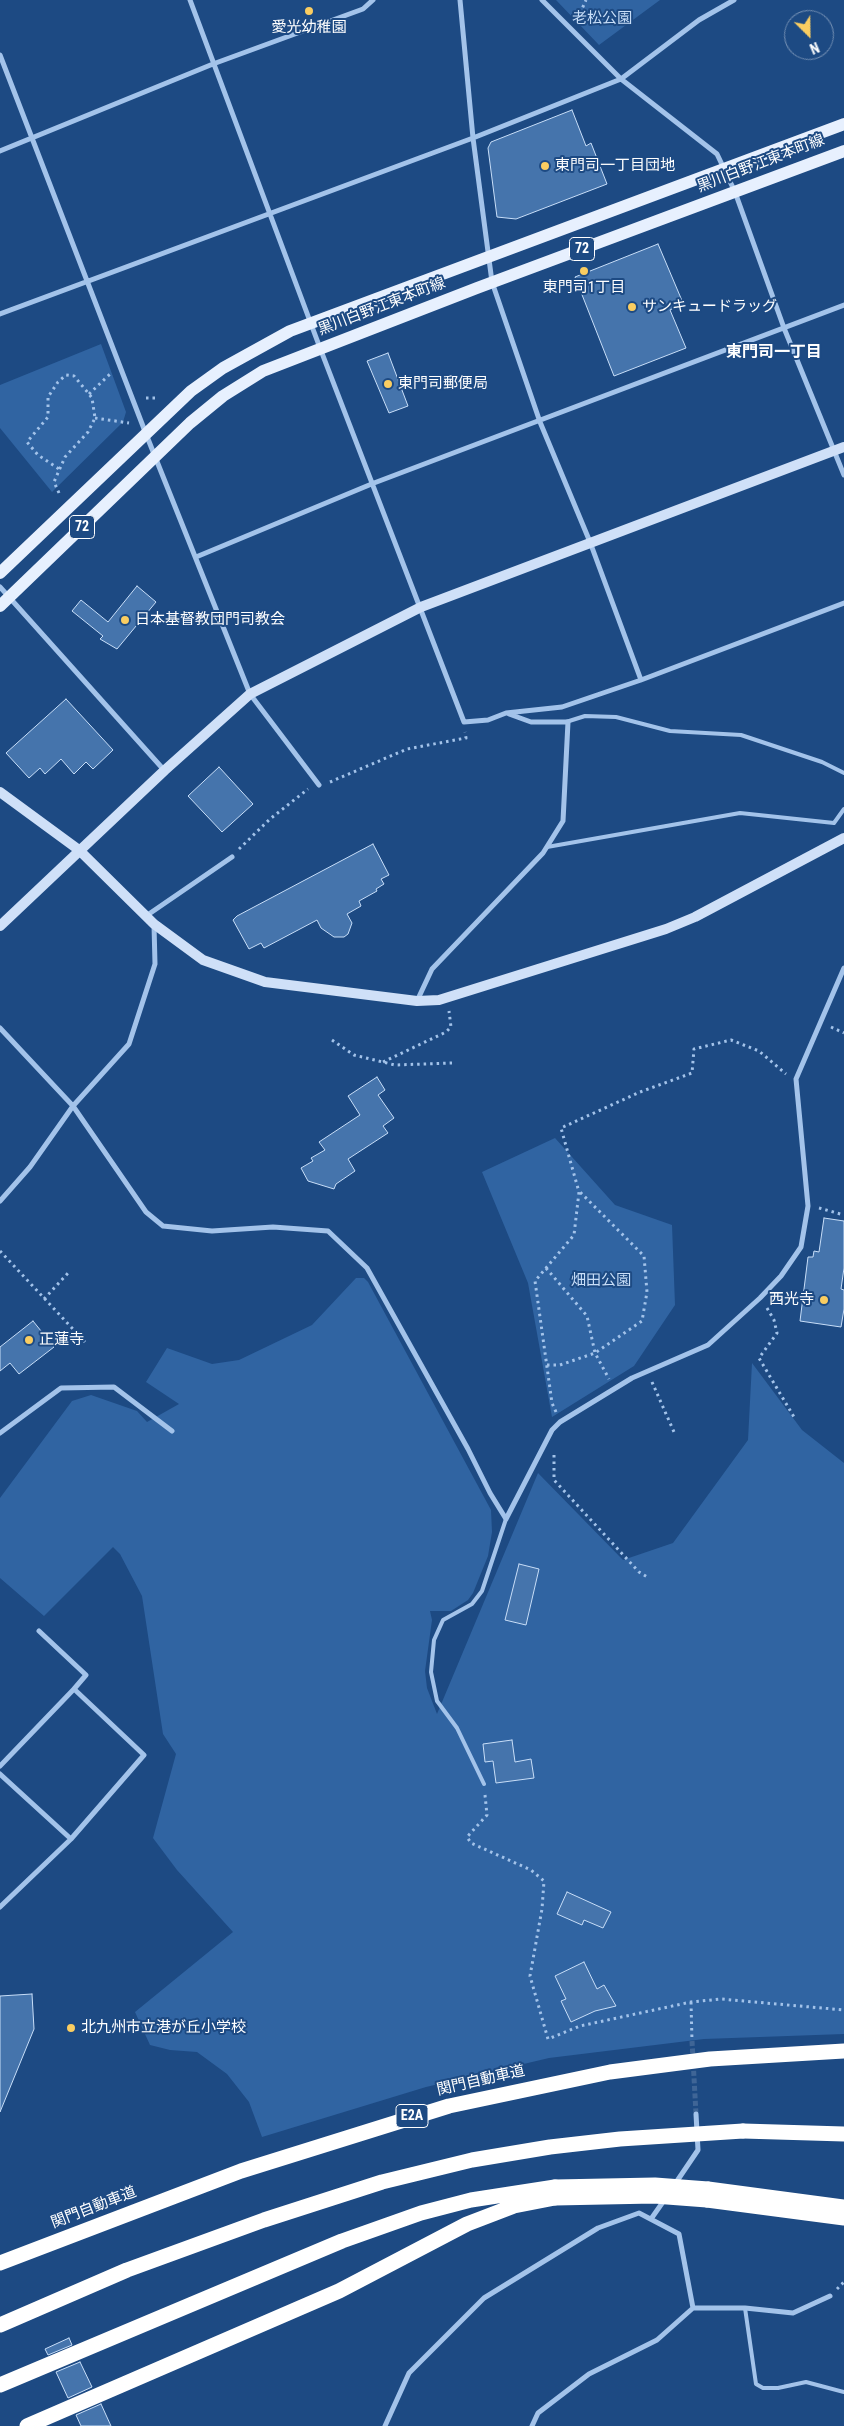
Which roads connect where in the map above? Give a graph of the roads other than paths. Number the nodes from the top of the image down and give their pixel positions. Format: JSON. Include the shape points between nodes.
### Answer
{"nodes":[{"id":1,"x":190,"y":0,"type":"edge"},
{"id":2,"x":373,"y":0,"type":"edge"},
{"id":3,"x":460,"y":0,"type":"edge"},
{"id":4,"x":542,"y":0,"type":"edge"},
{"id":5,"x":734,"y":0,"type":"edge"},
{"id":6,"x":0,"y":55,"type":"edge"},
{"id":7,"x":213,"y":64,"type":"junction"},
{"id":8,"x":621,"y":79,"type":"junction"},
{"id":9,"x":844,"y":124,"type":"edge"},
{"id":10,"x":473,"y":138,"type":"junction"},
{"id":11,"x":32,"y":140,"type":"junction"},
{"id":12,"x":0,"y":151,"type":"edge"},
{"id":13,"x":844,"y":151,"type":"edge"},
{"id":14,"x":725,"y":168,"type":"junction"},
{"id":15,"x":735,"y":192,"type":"junction"},
{"id":16,"x":270,"y":213,"type":"junction"},
{"id":17,"x":489,"y":256,"type":"junction"},
{"id":18,"x":88,"y":282,"type":"junction"},
{"id":19,"x":492,"y":282,"type":"junction"},
{"id":20,"x":844,"y":305,"type":"edge"},
{"id":21,"x":0,"y":314,"type":"edge"},
{"id":22,"x":311,"y":322,"type":"junction"},
{"id":23,"x":784,"y":328,"type":"junction"},
{"id":24,"x":320,"y":348,"type":"junction"},
{"id":25,"x":540,"y":422,"type":"junction"},
{"id":26,"x":146,"y":434,"type":"junction"},
{"id":27,"x":839,"y":449,"type":"edge"},
{"id":28,"x":156,"y":457,"type":"junction"},
{"id":29,"x":844,"y":475,"type":"edge"},
{"id":30,"x":374,"y":483,"type":"junction"},
{"id":31,"x":590,"y":542,"type":"junction"},
{"id":32,"x":196,"y":557,"type":"junction"},
{"id":33,"x":0,"y":573,"type":"edge"},
{"id":34,"x":0,"y":587,"type":"edge"},
{"id":35,"x":4,"y":601,"type":"edge"},
{"id":36,"x":844,"y":603,"type":"edge"},
{"id":37,"x":421,"y":607,"type":"junction"},
{"id":38,"x":641,"y":680,"type":"junction"},
{"id":39,"x":250,"y":694,"type":"junction"},
{"id":40,"x":506,"y":714,"type":"junction"},
{"id":41,"x":566,"y":722,"type":"junction"},
{"id":42,"x":164,"y":770,"type":"junction"},
{"id":43,"x":844,"y":773,"type":"edge"},
{"id":44,"x":319,"y":785,"type":"road end"},
{"id":45,"x":0,"y":792,"type":"edge"},
{"id":46,"x":844,"y":809,"type":"edge"},
{"id":47,"x":844,"y":838,"type":"edge"},
{"id":48,"x":547,"y":847,"type":"junction"},
{"id":49,"x":79,"y":850,"type":"junction"},
{"id":50,"x":232,"y":857,"type":"road end"},
{"id":51,"x":146,"y":916,"type":"junction"},
{"id":52,"x":154,"y":924,"type":"junction"},
{"id":53,"x":0,"y":926,"type":"edge"},
{"id":54,"x":844,"y":968,"type":"edge"},
{"id":55,"x":417,"y":1001,"type":"junction"},
{"id":56,"x":0,"y":1028,"type":"edge"},
{"id":57,"x":73,"y":1106,"type":"junction"},
{"id":58,"x":0,"y":1201,"type":"edge"},
{"id":59,"x":172,"y":1431,"type":"dead end"},
{"id":60,"x":0,"y":1432,"type":"edge"},
{"id":61,"x":506,"y":1519,"type":"junction"},
{"id":62,"x":39,"y":1631,"type":"dead end"},
{"id":63,"x":74,"y":1689,"type":"junction"},
{"id":64,"x":0,"y":1766,"type":"edge"},
{"id":65,"x":0,"y":1774,"type":"edge"},
{"id":66,"x":484,"y":1784,"type":"road end"},
{"id":67,"x":71,"y":1838,"type":"junction"},
{"id":68,"x":0,"y":1907,"type":"edge"},
{"id":69,"x":844,"y":2051,"type":"edge"},
{"id":70,"x":696,"y":2114,"type":"tunnel mouth"},
{"id":71,"x":844,"y":2134,"type":"edge"},
{"id":72,"x":555,"y":2193,"type":"junction"},
{"id":73,"x":707,"y":2195,"type":"junction"},
{"id":74,"x":844,"y":2207,"type":"edge"},
{"id":75,"x":844,"y":2218,"type":"edge"},
{"id":76,"x":651,"y":2219,"type":"junction"},
{"id":77,"x":0,"y":2263,"type":"edge"},
{"id":78,"x":830,"y":2296,"type":"dead end"},
{"id":79,"x":693,"y":2308,"type":"junction"},
{"id":80,"x":745,"y":2308,"type":"junction"},
{"id":81,"x":0,"y":2325,"type":"edge"},
{"id":82,"x":0,"y":2385,"type":"edge"},
{"id":83,"x":844,"y":2392,"type":"edge"},
{"id":84,"x":27,"y":2426,"type":"edge"},
{"id":85,"x":385,"y":2426,"type":"edge"},
{"id":86,"x":532,"y":2426,"type":"edge"}],
"edges":[{"from":1,"to":7,"type":"street"},
{"from":2,"to":7,"type":"street","via":[[363,9]]},
{"from":3,"to":10,"type":"street"},
{"from":4,"to":8,"type":"street"},
{"from":5,"to":8,"type":"street","via":[[699,20]]},
{"from":6,"to":11,"type":"street"},
{"from":7,"to":11,"type":"street"},
{"from":7,"to":16,"type":"street"},
{"from":8,"to":10,"type":"street"},
{"from":8,"to":14,"type":"street","via":[[716,153]]},
{"from":9,"to":14,"type":"main road","name":"黒川白野江東本町線","number":"72"},
{"from":10,"to":16,"type":"street"},
{"from":10,"to":17,"type":"street"},
{"from":11,"to":12,"type":"street"},
{"from":11,"to":18,"type":"street"},
{"from":13,"to":15,"type":"main road","name":"黒川白野江東本町線","number":"72"},
{"from":14,"to":15,"type":"street"},
{"from":14,"to":17,"type":"main road","name":"黒川白野江東本町線","number":"72"},
{"from":15,"to":19,"type":"main road","name":"黒川白野江東本町線","number":"72"},
{"from":15,"to":23,"type":"street"},
{"from":16,"to":18,"type":"street"},
{"from":16,"to":22,"type":"street"},
{"from":17,"to":19,"type":"street"},
{"from":17,"to":22,"type":"main road","name":"黒川白野江東本町線","number":"72"},
{"from":18,"to":21,"type":"street"},
{"from":18,"to":26,"type":"street"},
{"from":19,"to":24,"type":"main road","name":"黒川白野江東本町線","number":"72"},
{"from":19,"to":25,"type":"street"},
{"from":20,"to":23,"type":"street"},
{"from":22,"to":24,"type":"street"},
{"from":22,"to":26,"type":"main road","name":"黒川白野江東本町線","number":"72","via":[[223,368],[191,391]]},
{"from":23,"to":25,"type":"street"},
{"from":23,"to":27,"type":"street"},
{"from":24,"to":28,"type":"main road","name":"黒川白野江東本町線","number":"72","via":[[263,371],[223,396]]},
{"from":24,"to":30,"type":"street"},
{"from":25,"to":30,"type":"street"},
{"from":25,"to":31,"type":"street"},
{"from":26,"to":28,"type":"street"},
{"from":26,"to":33,"type":"main road","name":"黒川白野江東本町線","number":"72"},
{"from":27,"to":29,"type":"street"},
{"from":27,"to":31,"type":"street"},
{"from":28,"to":32,"type":"street"},
{"from":28,"to":35,"type":"main road","name":"黒川白野江東本町線","number":"72"},
{"from":30,"to":32,"type":"street"},
{"from":30,"to":37,"type":"street"},
{"from":31,"to":37,"type":"street"},
{"from":31,"to":38,"type":"street"},
{"from":32,"to":39,"type":"street"},
{"from":34,"to":35,"type":"street"},
{"from":35,"to":42,"type":"street"},
{"from":36,"to":38,"type":"street"},
{"from":37,"to":39,"type":"street"},
{"from":37,"to":40,"type":"street","via":[[464,722],[488,720]]},
{"from":38,"to":40,"type":"street","via":[[562,707]]},
{"from":39,"to":42,"type":"street"},
{"from":39,"to":44,"type":"street"},
{"from":40,"to":41,"type":"street","via":[[531,722]]},
{"from":41,"to":43,"type":"lane","via":[[585,716],[616,717],[670,732],[741,735],[822,762]]},
{"from":41,"to":48,"type":"street","via":[[563,821]]},
{"from":42,"to":49,"type":"street"},
{"from":45,"to":49,"type":"street"},
{"from":46,"to":48,"type":"lane","via":[[834,823],[740,813]]},
{"from":47,"to":55,"type":"street","via":[[695,917],[666,929],[445,998]]},
{"from":48,"to":55,"type":"street","via":[[488,914],[432,969]]},
{"from":49,"to":51,"type":"street"},
{"from":49,"to":53,"type":"street"},
{"from":50,"to":51,"type":"street"},
{"from":51,"to":52,"type":"street"},
{"from":52,"to":55,"type":"street","via":[[203,960],[265,982]]},
{"from":52,"to":57,"type":"street","via":[[155,964],[129,1044]]},
{"from":54,"to":61,"type":"street","via":[[796,1078],[808,1206],[801,1247],[781,1276],[708,1345],[614,1389],[560,1422],[544,1444]]},
{"from":56,"to":57,"type":"street"},
{"from":57,"to":58,"type":"street","via":[[30,1167]]},
{"from":57,"to":61,"type":"street","via":[[146,1212],[163,1226],[212,1231],[273,1227],[328,1230],[367,1268]]},
{"from":59,"to":60,"type":"street","via":[[114,1387],[61,1388]]},
{"from":61,"to":66,"type":"lane","via":[[482,1591],[472,1604],[443,1620],[434,1640],[431,1672],[437,1701],[457,1728]]},
{"from":62,"to":63,"type":"street","via":[[86,1675]]},
{"from":63,"to":64,"type":"street"},
{"from":63,"to":67,"type":"street","via":[[144,1756]]},
{"from":65,"to":67,"type":"street"},
{"from":67,"to":68,"type":"street"},
{"from":69,"to":77,"type":"highway","name":"関門自動車道","number":"E2A","via":[[710,2059],[610,2072],[449,2106],[241,2171]]},
{"from":70,"to":76,"type":"street","via":[[698,2150]]},
{"from":71,"to":81,"type":"highway","bridge":true,"via":[[743,2132],[620,2138],[472,2160],[382,2182],[264,2220],[127,2270]]},
{"from":72,"to":73,"type":"highway","bridge":true},
{"from":72,"to":82,"type":"highway","via":[[471,2200],[421,2213],[342,2241]]},
{"from":72,"to":84,"type":"highway","via":[[467,2224],[338,2291]]},
{"from":73,"to":74,"type":"highway"},
{"from":73,"to":75,"type":"highway"},
{"from":76,"to":79,"type":"street","via":[[679,2234]]},
{"from":76,"to":85,"type":"street","via":[[639,2213],[598,2228],[484,2298],[409,2373]]},
{"from":78,"to":80,"type":"street","via":[[793,2313]]},
{"from":79,"to":80,"type":"street"},
{"from":79,"to":86,"type":"street","via":[[657,2340],[589,2374],[538,2413]]},
{"from":80,"to":83,"type":"lane","via":[[756,2384],[763,2388],[778,2388],[806,2382]]}]}
